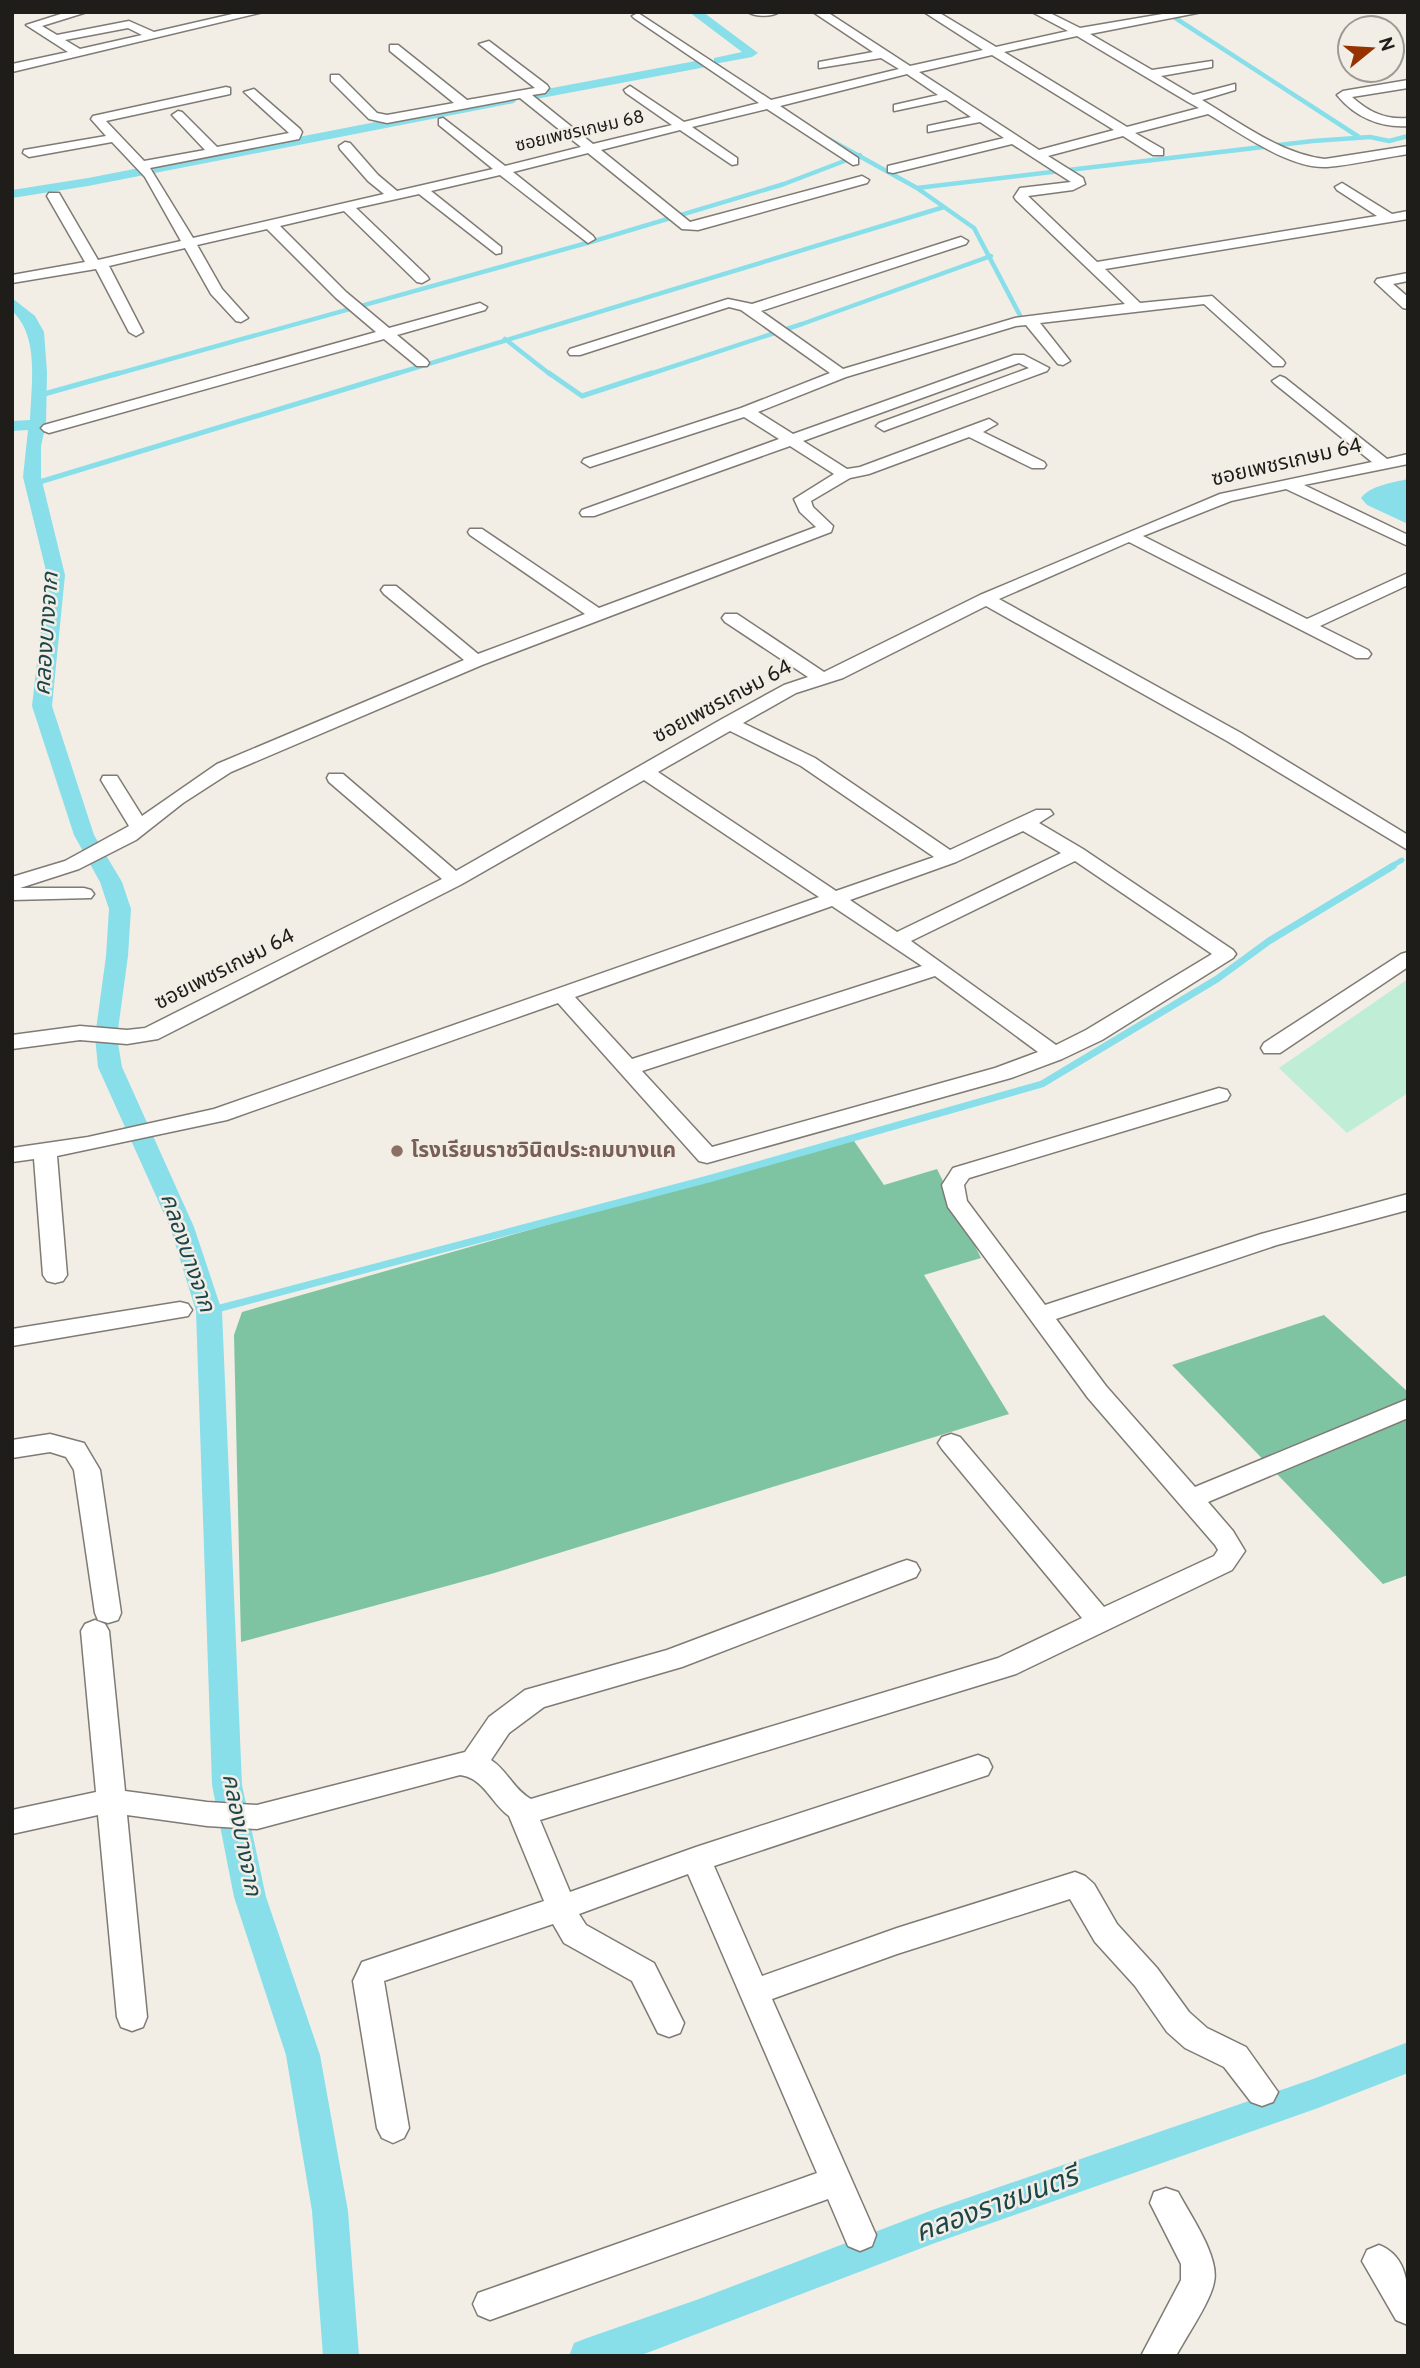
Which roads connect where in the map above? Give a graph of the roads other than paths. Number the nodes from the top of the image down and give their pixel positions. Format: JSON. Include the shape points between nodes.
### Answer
{"nodes":[{"id":1,"x":81,"y":12,"type":"edge"},
{"id":2,"x":257,"y":12,"type":"edge"},
{"id":3,"x":754,"y":12,"type":"edge"},
{"id":4,"x":773,"y":12,"type":"edge"},
{"id":5,"x":819,"y":12,"type":"edge"},
{"id":6,"x":930,"y":12,"type":"edge"},
{"id":7,"x":1038,"y":12,"type":"edge"},
{"id":8,"x":1106,"y":12,"type":"edge"},
{"id":9,"x":1191,"y":13,"type":"edge"},
{"id":10,"x":638,"y":16,"type":"dead end"},
{"id":11,"x":1118,"y":23,"type":"junction"},
{"id":12,"x":19,"y":25,"type":"dead end"},
{"id":13,"x":32,"y":25,"type":"junction"},
{"id":14,"x":1079,"y":32,"type":"junction"},
{"id":15,"x":153,"y":36,"type":"junction"},
{"id":16,"x":54,"y":39,"type":"junction"},
{"id":17,"x":485,"y":44,"type":"dead end"},
{"id":18,"x":394,"y":48,"type":"dead end"},
{"id":19,"x":996,"y":51,"type":"junction"},
{"id":20,"x":78,"y":53,"type":"junction"},
{"id":21,"x":883,"y":54,"type":"junction"},
{"id":22,"x":1208,"y":64,"type":"dead end"},
{"id":23,"x":823,"y":65,"type":"dead end"},
{"id":24,"x":12,"y":68,"type":"edge"},
{"id":25,"x":910,"y":70,"type":"junction"},
{"id":26,"x":1151,"y":74,"type":"junction"},
{"id":27,"x":335,"y":78,"type":"dead end"},
{"id":28,"x":1408,"y":84,"type":"edge"},
{"id":29,"x":1231,"y":87,"type":"dead end"},
{"id":30,"x":630,"y":90,"type":"dead end"},
{"id":31,"x":226,"y":92,"type":"dead end"},
{"id":32,"x":250,"y":92,"type":"dead end"},
{"id":33,"x":523,"y":94,"type":"junction"},
{"id":34,"x":948,"y":96,"type":"junction"},
{"id":35,"x":1192,"y":99,"type":"junction"},
{"id":36,"x":465,"y":105,"type":"junction"},
{"id":37,"x":773,"y":106,"type":"junction"},
{"id":38,"x":898,"y":108,"type":"dead end"},
{"id":39,"x":1210,"y":109,"type":"junction"},
{"id":40,"x":178,"y":115,"type":"dead end"},
{"id":41,"x":982,"y":118,"type":"junction"},
{"id":42,"x":443,"y":122,"type":"dead end"},
{"id":43,"x":1408,"y":122,"type":"edge"},
{"id":44,"x":684,"y":128,"type":"junction"},
{"id":45,"x":932,"y":129,"type":"dead end"},
{"id":46,"x":1126,"y":132,"type":"junction"},
{"id":47,"x":115,"y":138,"type":"junction"},
{"id":48,"x":1016,"y":139,"type":"junction"},
{"id":49,"x":345,"y":146,"type":"dead end"},
{"id":50,"x":593,"y":149,"type":"junction"},
{"id":51,"x":1408,"y":150,"type":"edge"},
{"id":52,"x":214,"y":152,"type":"junction"},
{"id":53,"x":1158,"y":152,"type":"dead end"},
{"id":54,"x":29,"y":153,"type":"dead end"},
{"id":55,"x":1039,"y":154,"type":"junction"},
{"id":56,"x":732,"y":161,"type":"dead end"},
{"id":57,"x":852,"y":161,"type":"dead end"},
{"id":58,"x":893,"y":169,"type":"dead end"},
{"id":59,"x":144,"y":170,"type":"junction"},
{"id":60,"x":504,"y":170,"type":"junction"},
{"id":61,"x":862,"y":180,"type":"dead end"},
{"id":62,"x":1342,"y":187,"type":"dead end"},
{"id":63,"x":421,"y":189,"type":"junction"},
{"id":64,"x":394,"y":195,"type":"junction"},
{"id":65,"x":54,"y":196,"type":"dead end"},
{"id":66,"x":347,"y":206,"type":"junction"},
{"id":67,"x":1408,"y":215,"type":"edge"},
{"id":68,"x":1389,"y":218,"type":"junction"},
{"id":69,"x":270,"y":224,"type":"junction"},
{"id":70,"x":587,"y":239,"type":"dead end"},
{"id":71,"x":961,"y":241,"type":"dead end"},
{"id":72,"x":188,"y":243,"type":"junction"},
{"id":73,"x":496,"y":250,"type":"dead end"},
{"id":74,"x":97,"y":265,"type":"junction"},
{"id":75,"x":1093,"y":267,"type":"junction"},
{"id":76,"x":1408,"y":277,"type":"edge"},
{"id":77,"x":16,"y":279,"type":"edge"},
{"id":78,"x":422,"y":279,"type":"dead end"},
{"id":79,"x":341,"y":295,"type":"joint"},
{"id":80,"x":1408,"y":305,"type":"edge"},
{"id":81,"x":1135,"y":306,"type":"junction"},
{"id":82,"x":480,"y":307,"type":"dead end"},
{"id":83,"x":749,"y":310,"type":"junction"},
{"id":84,"x":363,"y":315,"type":"joint"},
{"id":85,"x":241,"y":318,"type":"dead end"},
{"id":86,"x":1024,"y":320,"type":"junction"},
{"id":87,"x":136,"y":332,"type":"dead end"},
{"id":88,"x":386,"y":334,"type":"junction"},
{"id":89,"x":786,"y":335,"type":"joint"},
{"id":90,"x":575,"y":352,"type":"dead end"},
{"id":91,"x":1063,"y":361,"type":"dead end"},
{"id":92,"x":422,"y":363,"type":"dead end"},
{"id":93,"x":1278,"y":363,"type":"dead end"},
{"id":94,"x":841,"y":374,"type":"junction"},
{"id":95,"x":1280,"y":382,"type":"dead end"},
{"id":96,"x":746,"y":411,"type":"junction"},
{"id":97,"x":989,"y":424,"type":"dead end"},
{"id":98,"x":884,"y":426,"type":"dead end"},
{"id":99,"x":49,"y":428,"type":"dead end"},
{"id":100,"x":970,"y":431,"type":"junction"},
{"id":101,"x":793,"y":440,"type":"junction"},
{"id":102,"x":1408,"y":459,"type":"edge"},
{"id":103,"x":590,"y":463,"type":"dead end"},
{"id":104,"x":1383,"y":463,"type":"junction"},
{"id":105,"x":1038,"y":465,"type":"dead end"},
{"id":106,"x":843,"y":474,"type":"junction"},
{"id":107,"x":1286,"y":483,"type":"junction"},
{"id":108,"x":589,"y":513,"type":"dead end"},
{"id":109,"x":476,"y":532,"type":"dead end"},
{"id":110,"x":1129,"y":536,"type":"junction"},
{"id":111,"x":1408,"y":541,"type":"edge"},
{"id":112,"x":1408,"y":578,"type":"edge"},
{"id":113,"x":390,"y":590,"type":"dead end"},
{"id":114,"x":986,"y":599,"type":"junction"},
{"id":115,"x":596,"y":614,"type":"junction"},
{"id":116,"x":731,"y":618,"type":"dead end"},
{"id":117,"x":1308,"y":625,"type":"junction"},
{"id":118,"x":1362,"y":654,"type":"dead end"},
{"id":119,"x":476,"y":661,"type":"junction"},
{"id":120,"x":821,"y":678,"type":"junction"},
{"id":121,"x":728,"y":723,"type":"junction"},
{"id":122,"x":644,"y":771,"type":"junction"},
{"id":123,"x":336,"y":778,"type":"dead end"},
{"id":124,"x":110,"y":780,"type":"dead end"},
{"id":125,"x":1033,"y":818,"type":"joint"},
{"id":126,"x":134,"y":832,"type":"junction"},
{"id":127,"x":1408,"y":844,"type":"edge"},
{"id":128,"x":1076,"y":853,"type":"junction"},
{"id":129,"x":949,"y":858,"type":"junction"},
{"id":130,"x":455,"y":880,"type":"junction"},
{"id":131,"x":12,"y":884,"type":"edge"},
{"id":132,"x":12,"y":894,"type":"edge"},
{"id":133,"x":84,"y":894,"type":"dead end"},
{"id":134,"x":834,"y":899,"type":"junction"},
{"id":135,"x":896,"y":940,"type":"junction"},
{"id":136,"x":1408,"y":958,"type":"edge"},
{"id":137,"x":938,"y":968,"type":"junction"},
{"id":138,"x":562,"y":995,"type":"junction"},
{"id":139,"x":12,"y":1042,"type":"edge"},
{"id":140,"x":1272,"y":1048,"type":"dead end"},
{"id":141,"x":1055,"y":1054,"type":"junction"},
{"id":142,"x":628,"y":1068,"type":"junction"},
{"id":143,"x":1219,"y":1095,"type":"dead end"},
{"id":144,"x":219,"y":1115,"type":"joint"},
{"id":145,"x":45,"y":1150,"type":"junction"},
{"id":146,"x":12,"y":1155,"type":"edge"},
{"id":147,"x":1408,"y":1202,"type":"edge"},
{"id":148,"x":55,"y":1275,"type":"dead end"},
{"id":149,"x":180,"y":1310,"type":"dead end"},
{"id":150,"x":1041,"y":1315,"type":"junction"},
{"id":151,"x":12,"y":1338,"type":"edge"},
{"id":152,"x":1408,"y":1408,"type":"edge"},
{"id":153,"x":951,"y":1443,"type":"dead end"},
{"id":154,"x":12,"y":1449,"type":"edge"},
{"id":155,"x":1191,"y":1499,"type":"junction"},
{"id":156,"x":907,"y":1570,"type":"dead end"},
{"id":157,"x":1101,"y":1622,"type":"junction"},
{"id":158,"x":473,"y":1763,"type":"junction"},
{"id":159,"x":978,"y":1767,"type":"dead end"},
{"id":160,"x":110,"y":1801,"type":"junction"},
{"id":161,"x":521,"y":1809,"type":"junction"},
{"id":162,"x":12,"y":1822,"type":"edge"},
{"id":163,"x":696,"y":1859,"type":"junction"},
{"id":164,"x":562,"y":1908,"type":"junction"},
{"id":165,"x":754,"y":1992,"type":"junction"},
{"id":166,"x":132,"y":2017,"type":"dead end"},
{"id":167,"x":670,"y":2023,"type":"dead end"},
{"id":168,"x":1262,"y":2092,"type":"dead end"},
{"id":169,"x":393,"y":2128,"type":"dead end"},
{"id":170,"x":837,"y":2180,"type":"junction"},
{"id":171,"x":1166,"y":2203,"type":"dead end"},
{"id":172,"x":860,"y":2235,"type":"dead end"},
{"id":173,"x":1379,"y":2261,"type":"dead end"},
{"id":174,"x":490,"y":2304,"type":"dead end"},
{"id":175,"x":1408,"y":2309,"type":"edge"},
{"id":176,"x":1158,"y":2356,"type":"edge"}],
"edges":[{"from":1,"to":13,"type":"street"},
{"from":2,"to":15,"type":"street"},
{"from":3,"to":4,"type":"street"},
{"from":5,"to":21,"type":"street"},
{"from":6,"to":19,"type":"street"},
{"from":7,"to":14,"type":"street"},
{"from":8,"to":11,"type":"street"},
{"from":9,"to":11,"type":"street","name":"ซอยเพชรเกษม 68"},
{"from":10,"to":37,"type":"street"},
{"from":11,"to":14,"type":"street","name":"ซอยเพชรเกษม 68"},
{"from":12,"to":13,"type":"street"},
{"from":13,"to":16,"type":"street"},
{"from":14,"to":19,"type":"street","name":"ซอยเพชรเกษม 68"},
{"from":14,"to":26,"type":"street"},
{"from":15,"to":16,"type":"street","via":[[129,23]]},
{"from":15,"to":20,"type":"street"},
{"from":16,"to":20,"type":"street"},
{"from":17,"to":33,"type":"street","via":[[542,88]]},
{"from":18,"to":36,"type":"street"},
{"from":19,"to":25,"type":"street","name":"ซอยเพชรเกษม 68"},
{"from":19,"to":46,"type":"street"},
{"from":20,"to":24,"type":"street"},
{"from":21,"to":23,"type":"street"},
{"from":21,"to":25,"type":"street"},
{"from":22,"to":26,"type":"street"},
{"from":25,"to":34,"type":"street"},
{"from":25,"to":37,"type":"street","name":"ซอยเพชรเกษม 68"},
{"from":26,"to":35,"type":"street"},
{"from":27,"to":36,"type":"street","via":[[373,116],[387,119]]},
{"from":28,"to":43,"type":"street","via":[[1343,95],[1382,122]]},
{"from":29,"to":35,"type":"street"},
{"from":30,"to":44,"type":"street"},
{"from":31,"to":47,"type":"street","via":[[97,120]]},
{"from":32,"to":52,"type":"street","via":[[296,132],[295,136]]},
{"from":33,"to":36,"type":"street"},
{"from":33,"to":50,"type":"street"},
{"from":34,"to":38,"type":"street"},
{"from":34,"to":41,"type":"street"},
{"from":35,"to":39,"type":"street"},
{"from":37,"to":44,"type":"street","name":"ซอยเพชรเกษม 68"},
{"from":37,"to":57,"type":"street"},
{"from":39,"to":46,"type":"street"},
{"from":39,"to":51,"type":"street","via":[[1273,147],[1317,163]]},
{"from":40,"to":52,"type":"street"},
{"from":41,"to":45,"type":"street"},
{"from":41,"to":48,"type":"street"},
{"from":42,"to":60,"type":"street"},
{"from":44,"to":50,"type":"street","name":"ซอยเพชรเกษม 68"},
{"from":44,"to":56,"type":"street"},
{"from":46,"to":53,"type":"street"},
{"from":46,"to":55,"type":"street"},
{"from":47,"to":54,"type":"street"},
{"from":47,"to":59,"type":"street"},
{"from":48,"to":55,"type":"street"},
{"from":48,"to":58,"type":"street"},
{"from":49,"to":64,"type":"street"},
{"from":50,"to":60,"type":"street","name":"ซอยเพชรเกษม 68"},
{"from":50,"to":61,"type":"street","via":[[693,228]]},
{"from":52,"to":59,"type":"street"},
{"from":55,"to":75,"type":"street","via":[[1079,184],[1030,190],[1021,197]]},
{"from":59,"to":72,"type":"street"},
{"from":60,"to":63,"type":"street","name":"ซอยเพชรเกษม 68"},
{"from":60,"to":70,"type":"street"},
{"from":62,"to":68,"type":"street"},
{"from":63,"to":64,"type":"street","name":"ซอยเพชรเกษม 68"},
{"from":63,"to":73,"type":"street"},
{"from":64,"to":66,"type":"street","name":"ซอยเพชรเกษม 68"},
{"from":65,"to":74,"type":"street"},
{"from":66,"to":69,"type":"street","name":"ซอยเพชรเกษม 68"},
{"from":66,"to":78,"type":"street"},
{"from":67,"to":68,"type":"street"},
{"from":68,"to":75,"type":"street"},
{"from":69,"to":72,"type":"street","name":"ซอยเพชรเกษม 68"},
{"from":69,"to":79,"type":"street"},
{"from":71,"to":83,"type":"street"},
{"from":72,"to":74,"type":"street","name":"ซอยเพชรเกษม 68"},
{"from":72,"to":85,"type":"street","via":[[216,291]]},
{"from":74,"to":77,"type":"street","name":"ซอยเพชรเกษม 68"},
{"from":74,"to":87,"type":"street"},
{"from":75,"to":81,"type":"street"},
{"from":76,"to":80,"type":"street","via":[[1382,282]]},
{"from":79,"to":84,"type":"street"},
{"from":81,"to":86,"type":"street"},
{"from":81,"to":93,"type":"street","via":[[1207,299]]},
{"from":82,"to":88,"type":"street"},
{"from":83,"to":89,"type":"street"},
{"from":83,"to":90,"type":"street","via":[[728,303]]},
{"from":84,"to":88,"type":"street"},
{"from":86,"to":91,"type":"street"},
{"from":86,"to":94,"type":"street"},
{"from":88,"to":92,"type":"street"},
{"from":88,"to":99,"type":"street"},
{"from":89,"to":94,"type":"street"},
{"from":94,"to":96,"type":"street"},
{"from":95,"to":104,"type":"street"},
{"from":96,"to":101,"type":"street"},
{"from":96,"to":103,"type":"street"},
{"from":97,"to":100,"type":"street"},
{"from":98,"to":101,"type":"street","via":[[1042,368],[1019,358]]},
{"from":100,"to":105,"type":"street"},
{"from":100,"to":106,"type":"street","via":[[863,471]]},
{"from":101,"to":106,"type":"street"},
{"from":101,"to":108,"type":"street"},
{"from":102,"to":104,"type":"street","name":"ซอยเพชรเกษม 64"},
{"from":104,"to":107,"type":"street","name":"ซอยเพชรเกษม 64"},
{"from":106,"to":115,"type":"street","via":[[802,499],[825,529]]},
{"from":107,"to":110,"type":"street","name":"ซอยเพชรเกษม 64","via":[[1226,497]]},
{"from":107,"to":111,"type":"street"},
{"from":109,"to":115,"type":"street"},
{"from":110,"to":114,"type":"street","name":"ซอยเพชรเกษม 64"},
{"from":110,"to":117,"type":"street"},
{"from":112,"to":117,"type":"street"},
{"from":113,"to":119,"type":"street"},
{"from":114,"to":120,"type":"street","name":"ซอยเพชรเกษม 64"},
{"from":114,"to":127,"type":"street","via":[[1234,737]]},
{"from":115,"to":119,"type":"street"},
{"from":116,"to":120,"type":"street"},
{"from":117,"to":118,"type":"street"},
{"from":119,"to":126,"type":"street","via":[[224,768]]},
{"from":120,"to":121,"type":"street","name":"ซอยเพชรเกษม 64","via":[[790,689]]},
{"from":121,"to":122,"type":"street","name":"ซอยเพชรเกษม 64"},
{"from":121,"to":129,"type":"street","via":[[808,762]]},
{"from":122,"to":130,"type":"street","name":"ซอยเพชรเกษม 64"},
{"from":122,"to":134,"type":"street"},
{"from":123,"to":130,"type":"street"},
{"from":124,"to":126,"type":"street"},
{"from":125,"to":128,"type":"street"},
{"from":125,"to":129,"type":"street"},
{"from":126,"to":131,"type":"street","via":[[72,865]]},
{"from":128,"to":135,"type":"street"},
{"from":128,"to":141,"type":"street","via":[[1226,953]]},
{"from":129,"to":134,"type":"street"},
{"from":130,"to":139,"type":"street","name":"ซอยเพชรเกษม 64","via":[[150,1034],[80,1033]]},
{"from":132,"to":133,"type":"street"},
{"from":134,"to":135,"type":"street"},
{"from":134,"to":138,"type":"street"},
{"from":135,"to":137,"type":"street"},
{"from":136,"to":140,"type":"street"},
{"from":137,"to":141,"type":"street"},
{"from":137,"to":142,"type":"street"},
{"from":138,"to":142,"type":"street"},
{"from":138,"to":144,"type":"street"},
{"from":141,"to":142,"type":"street","via":[[1003,1073],[707,1156]]},
{"from":143,"to":150,"type":"street","via":[[961,1172],[953,1185],[956,1202]]},
{"from":144,"to":145,"type":"street"},
{"from":145,"to":146,"type":"street"},
{"from":145,"to":148,"type":"street"},
{"from":147,"to":150,"type":"street","via":[[1361,1212]]},
{"from":149,"to":151,"type":"street"},
{"from":150,"to":155,"type":"street","via":[[1097,1392]]},
{"from":152,"to":155,"type":"street"},
{"from":153,"to":157,"type":"street"},
{"from":154,"to":160,"type":"street","via":[[50,1443],[75,1450],[87,1470]]},
{"from":155,"to":157,"type":"street","via":[[1231,1551],[1223,1563]]},
{"from":156,"to":158,"type":"street","via":[[672,1659],[535,1698],[499,1725]]},
{"from":157,"to":161,"type":"street","via":[[1006,1666],[531,1811]]},
{"from":158,"to":160,"type":"street","via":[[257,1817]]},
{"from":158,"to":161,"type":"street","via":[[486,1768]]},
{"from":159,"to":163,"type":"street"},
{"from":160,"to":162,"type":"street"},
{"from":160,"to":166,"type":"street"},
{"from":161,"to":164,"type":"street"},
{"from":163,"to":164,"type":"street"},
{"from":163,"to":165,"type":"street"},
{"from":164,"to":167,"type":"street","via":[[575,1934],[643,1972]]},
{"from":164,"to":169,"type":"street","via":[[373,1971],[368,1981]]},
{"from":165,"to":168,"type":"street","via":[[1075,1885],[1178,2022],[1196,2038],[1235,2056]]},
{"from":165,"to":170,"type":"street"},
{"from":170,"to":172,"type":"street"},
{"from":170,"to":174,"type":"street"},
{"from":171,"to":176,"type":"street","via":[[1197,2262],[1198,2282]]},
{"from":173,"to":175,"type":"street"}]}
